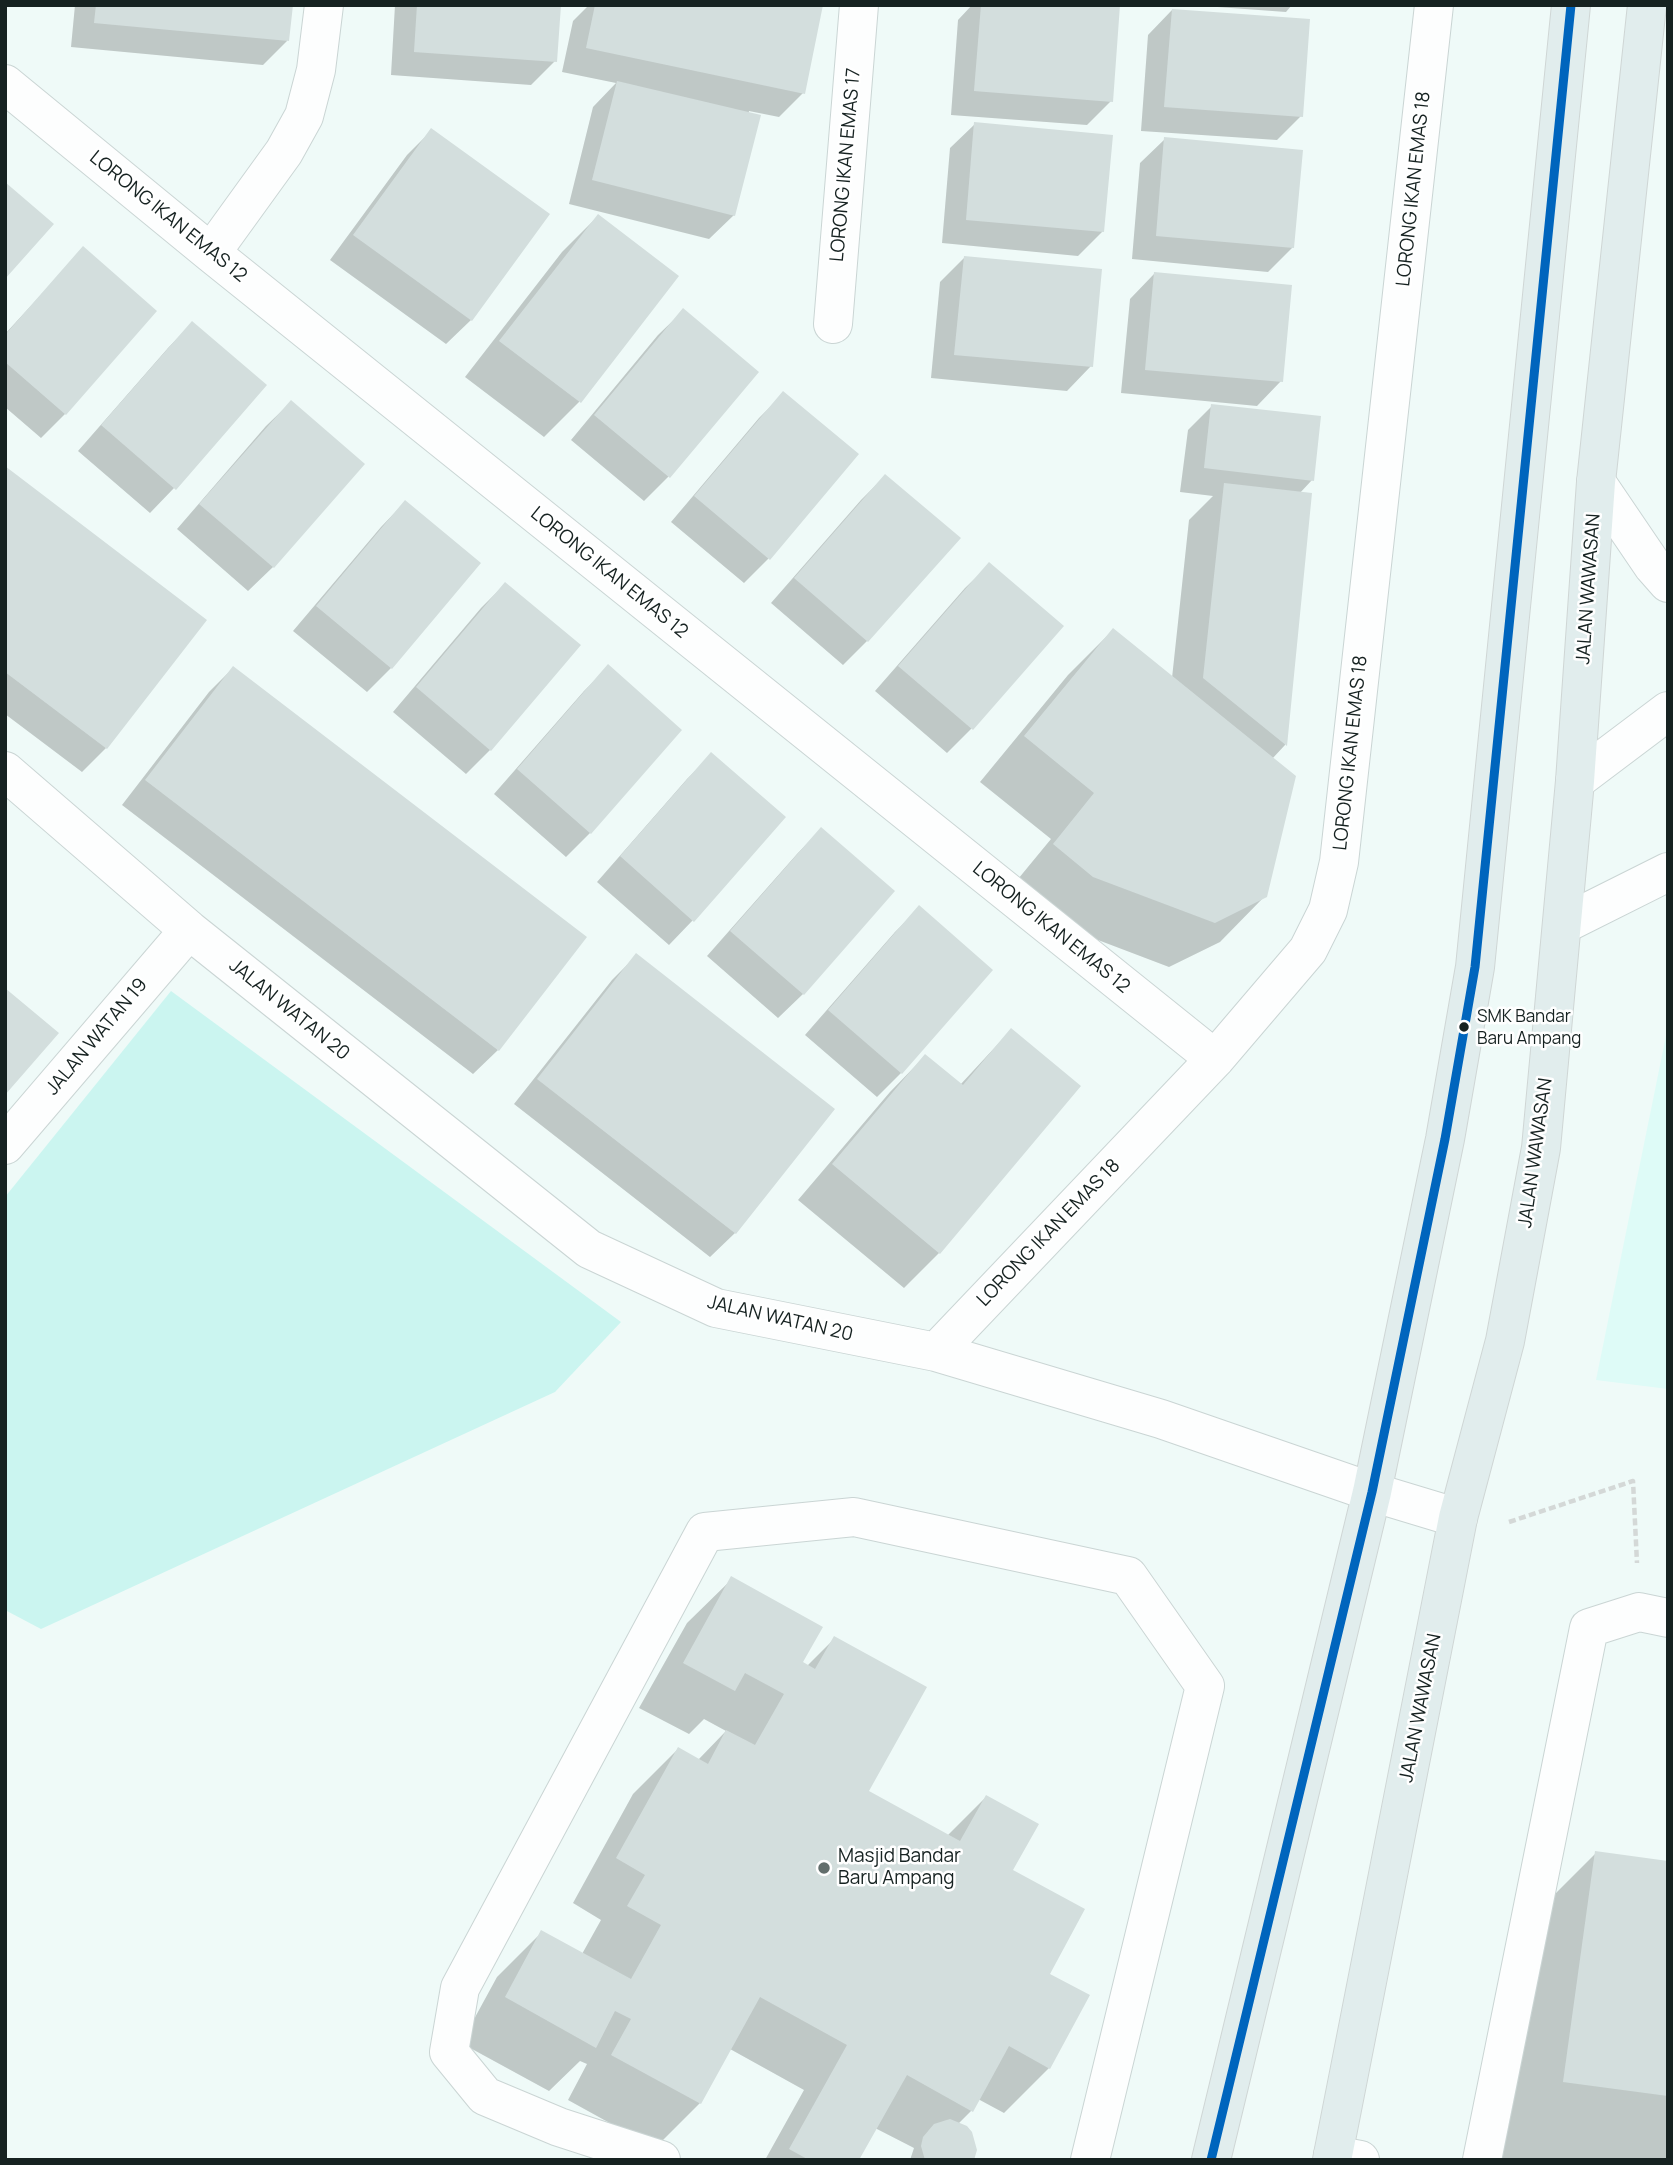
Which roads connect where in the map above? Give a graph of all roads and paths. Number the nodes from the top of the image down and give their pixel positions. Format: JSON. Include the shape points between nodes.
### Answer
{"nodes":[{"id":1,"x":324,"y":5,"type":"edge"},
{"id":2,"x":859,"y":5,"type":"edge"},
{"id":3,"x":1434,"y":5,"type":"edge"},
{"id":4,"x":1571,"y":5,"type":"edge"},
{"id":5,"x":1647,"y":5,"type":"edge"},
{"id":6,"x":5,"y":84,"type":"edge"},
{"id":7,"x":211,"y":253,"type":"junction"},
{"id":8,"x":834,"y":324,"type":"dead end"},
{"id":9,"x":1596,"y":482,"type":"junction"},
{"id":10,"x":1668,"y":583,"type":"edge"},
{"id":11,"x":1668,"y":711,"type":"edge"},
{"id":12,"x":5,"y":771,"type":"edge"},
{"id":13,"x":1575,"y":781,"type":"junction"},
{"id":14,"x":1668,"y":873,"type":"edge"},
{"id":15,"x":1562,"y":925,"type":"junction"},
{"id":16,"x":189,"y":930,"type":"junction"},
{"id":17,"x":1215,"y":1059,"type":"junction"},
{"id":18,"x":5,"y":1145,"type":"edge"},
{"id":19,"x":936,"y":1352,"type":"junction"},
{"id":20,"x":1372,"y":1492,"type":"junction"},
{"id":21,"x":1456,"y":1529,"type":"junction"},
{"id":22,"x":1653,"y":1615,"type":"edge"},
{"id":23,"x":1342,"y":2158,"type":"edge"},
{"id":24,"x":661,"y":2160,"type":"edge"},
{"id":25,"x":1090,"y":2160,"type":"edge"},
{"id":26,"x":1211,"y":2160,"type":"edge"},
{"id":27,"x":1482,"y":2160,"type":"edge"}],
"edges":[{"from":1,"to":7,"type":"street","via":[[304,116],[284,152]]},
{"from":2,"to":8,"type":"street","name":"LORONG IKAN EMAS 17"},
{"from":3,"to":17,"type":"street","name":"LORONG IKAN EMAS 18","via":[[1339,862],[1328,910],[1308,950]]},
{"from":4,"to":20,"type":"main road","via":[[1475,967],[1445,1139]]},
{"from":5,"to":9,"type":"main road","name":"JALAN WAWASAN"},
{"from":6,"to":7,"type":"street","name":"LORONG IKAN EMAS 12"},
{"from":7,"to":17,"type":"street","name":"LORONG IKAN EMAS 12"},
{"from":9,"to":10,"type":"street"},
{"from":9,"to":13,"type":"main road","name":"JALAN WAWASAN"},
{"from":11,"to":13,"type":"street"},
{"from":12,"to":16,"type":"street","name":"JALAN WATAN 20"},
{"from":13,"to":15,"type":"main road","name":"JALAN WAWASAN"},
{"from":14,"to":15,"type":"street"},
{"from":15,"to":21,"type":"main road","name":"JALAN WAWASAN","via":[[1541,1148],[1505,1342]]},
{"from":16,"to":18,"type":"street","name":"JALAN WATAN 19"},
{"from":16,"to":19,"type":"street","name":"JALAN WATAN 20","via":[[589,1249],[716,1308]]},
{"from":17,"to":19,"type":"street","name":"LORONG IKAN EMAS 18"},
{"from":19,"to":20,"type":"street","name":"JALAN WATAN 20","via":[[1161,1419]]},
{"from":20,"to":21,"type":"street","name":"JALAN WATAN 20"},
{"from":20,"to":26,"type":"main road"},
{"from":21,"to":22,"type":"path","via":[[1633,1481]]},
{"from":21,"to":23,"type":"main road","name":"JALAN WAWASAN"},
{"from":22,"to":27,"type":"street","via":[[1589,1628]]},
{"from":24,"to":25,"type":"street","via":[[559,2127],[485,2096],[449,2052],[460,1988],[705,1532],[854,1517],[1128,1576],[1205,1686]]}]}
